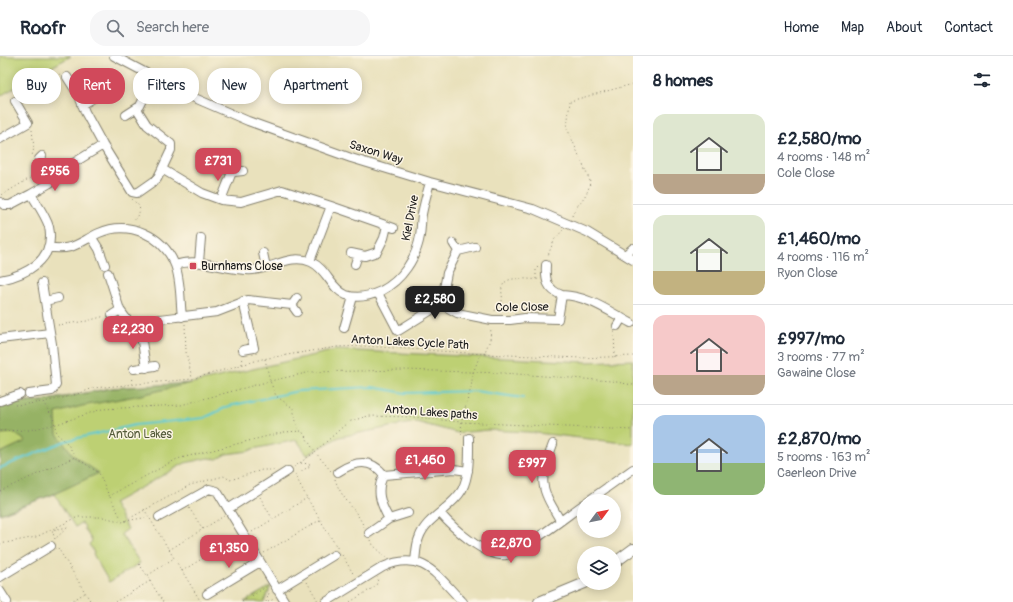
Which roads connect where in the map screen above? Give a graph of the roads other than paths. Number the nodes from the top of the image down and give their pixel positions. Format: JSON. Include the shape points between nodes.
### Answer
{"nodes":[{"id":1,"x":114,"y":56,"type":"edge"},
{"id":2,"x":67,"y":76,"type":"road end"},
{"id":3,"x":17,"y":104,"type":"edge"},
{"id":4,"x":140,"y":104,"type":"edge"},
{"id":5,"x":82,"y":105,"type":"joint"},
{"id":6,"x":137,"y":108,"type":"junction"},
{"id":7,"x":126,"y":115,"type":"dead end"},
{"id":8,"x":0,"y":139,"type":"edge"},
{"id":9,"x":103,"y":145,"type":"junction"},
{"id":10,"x":42,"y":156,"type":"dead end"},
{"id":11,"x":219,"y":166,"type":"dead end"},
{"id":12,"x":162,"y":169,"type":"junction"},
{"id":13,"x":242,"y":171,"type":"dead end"},
{"id":14,"x":232,"y":172,"type":"junction"},
{"id":15,"x":430,"y":182,"type":"junction"},
{"id":16,"x":50,"y":184,"type":"junction"},
{"id":17,"x":32,"y":194,"type":"junction"},
{"id":18,"x":221,"y":200,"type":"junction"},
{"id":19,"x":0,"y":202,"type":"edge"},
{"id":20,"x":331,"y":206,"type":"junction"},
{"id":21,"x":92,"y":238,"type":"junction"},
{"id":22,"x":201,"y":238,"type":"dead end"},
{"id":23,"x":453,"y":242,"type":"dead end"},
{"id":24,"x":48,"y":247,"type":"junction"},
{"id":25,"x":475,"y":247,"type":"dead end"},
{"id":26,"x":633,"y":248,"type":"edge"},
{"id":27,"x":458,"y":251,"type":"junction"},
{"id":28,"x":263,"y":253,"type":"dead end"},
{"id":29,"x":625,"y":255,"type":"junction"},
{"id":30,"x":633,"y":260,"type":"edge"},
{"id":31,"x":310,"y":261,"type":"junction"},
{"id":32,"x":199,"y":262,"type":"junction"},
{"id":33,"x":355,"y":264,"type":"dead end"},
{"id":34,"x":174,"y":265,"type":"junction"},
{"id":35,"x":546,"y":265,"type":"road end"},
{"id":36,"x":266,"y":267,"type":"junction"},
{"id":37,"x":0,"y":280,"type":"edge"},
{"id":38,"x":42,"y":283,"type":"dead end"},
{"id":39,"x":378,"y":293,"type":"junction"},
{"id":40,"x":562,"y":295,"type":"junction"},
{"id":41,"x":353,"y":297,"type":"junction"},
{"id":42,"x":58,"y":298,"type":"dead end"},
{"id":43,"x":45,"y":301,"type":"junction"},
{"id":44,"x":243,"y":301,"type":"junction"},
{"id":45,"x":441,"y":304,"type":"junction"},
{"id":46,"x":120,"y":310,"type":"junction"},
{"id":47,"x":297,"y":312,"type":"dead end"},
{"id":48,"x":112,"y":315,"type":"road end"},
{"id":49,"x":184,"y":316,"type":"junction"},
{"id":50,"x":622,"y":318,"type":"junction"},
{"id":51,"x":631,"y":323,"type":"dead end"},
{"id":52,"x":617,"y":326,"type":"road end"},
{"id":53,"x":140,"y":328,"type":"junction"},
{"id":54,"x":344,"y":328,"type":"dead end"},
{"id":55,"x":50,"y":330,"type":"junction"},
{"id":56,"x":0,"y":339,"type":"edge"},
{"id":57,"x":243,"y":350,"type":"dead end"},
{"id":58,"x":155,"y":366,"type":"dead end"},
{"id":59,"x":146,"y":368,"type":"junction"},
{"id":60,"x":134,"y":369,"type":"road end"},
{"id":61,"x":20,"y":394,"type":"dead end"},
{"id":62,"x":30,"y":394,"type":"dead end"},
{"id":63,"x":0,"y":401,"type":"edge"},
{"id":64,"x":469,"y":438,"type":"road end"},
{"id":65,"x":553,"y":444,"type":"dead end"},
{"id":66,"x":633,"y":469,"type":"edge"},
{"id":67,"x":288,"y":471,"type":"road end"},
{"id":68,"x":468,"y":471,"type":"junction"},
{"id":69,"x":338,"y":472,"type":"dead end"},
{"id":70,"x":384,"y":475,"type":"junction"},
{"id":71,"x":598,"y":494,"type":"edge"},
{"id":72,"x":577,"y":509,"type":"edge"},
{"id":73,"x":229,"y":511,"type":"junction"},
{"id":74,"x":408,"y":513,"type":"dead end"},
{"id":75,"x":440,"y":513,"type":"junction"},
{"id":76,"x":159,"y":517,"type":"dead end"},
{"id":77,"x":389,"y":519,"type":"junction"},
{"id":78,"x":560,"y":520,"type":"junction"},
{"id":79,"x":369,"y":533,"type":"road end"},
{"id":80,"x":53,"y":543,"type":"road end"},
{"id":81,"x":633,"y":549,"type":"edge"},
{"id":82,"x":334,"y":555,"type":"dead end"},
{"id":83,"x":621,"y":558,"type":"edge"},
{"id":84,"x":259,"y":560,"type":"junction"},
{"id":85,"x":415,"y":562,"type":"junction"},
{"id":86,"x":0,"y":577,"type":"edge"},
{"id":87,"x":446,"y":583,"type":"junction"},
{"id":88,"x":275,"y":586,"type":"junction"},
{"id":89,"x":577,"y":586,"type":"edge"},
{"id":90,"x":577,"y":589,"type":"edge"},
{"id":91,"x":0,"y":591,"type":"edge"},
{"id":92,"x":207,"y":594,"type":"dead end"},
{"id":93,"x":6,"y":602,"type":"edge"},
{"id":94,"x":285,"y":602,"type":"edge"},
{"id":95,"x":326,"y":602,"type":"edge"},
{"id":96,"x":454,"y":602,"type":"edge"},
{"id":97,"x":463,"y":602,"type":"edge"},
{"id":98,"x":539,"y":602,"type":"edge"},
{"id":99,"x":560,"y":602,"type":"edge"}],
"edges":[{"from":1,"to":15,"type":"street","name":"Saxon Way","via":[[222,110],[351,158]]},
{"from":2,"to":5,"type":"street"},
{"from":3,"to":8,"type":"street","via":[[30,126]]},
{"from":4,"to":6,"type":"street"},
{"from":5,"to":9,"type":"street"},
{"from":6,"to":7,"type":"street"},
{"from":6,"to":12,"type":"street","via":[[147,125],[171,144],[171,150]]},
{"from":9,"to":12,"type":"street","via":[[129,190],[134,193],[157,179]]},
{"from":9,"to":16,"type":"street","via":[[62,170]]},
{"from":10,"to":16,"type":"street","via":[[38,165]]},
{"from":11,"to":14,"type":"street"},
{"from":12,"to":18,"type":"street","via":[[202,193]]},
{"from":13,"to":14,"type":"street"},
{"from":14,"to":18,"type":"street"},
{"from":15,"to":29,"type":"street","name":"Saxon Way","via":[[525,207],[570,224]]},
{"from":15,"to":39,"type":"street","name":"Kiel Drive","via":[[422,213],[418,245],[413,258],[396,281]]},
{"from":16,"to":17,"type":"street"},
{"from":17,"to":19,"type":"street","via":[[7,206]]},
{"from":17,"to":24,"type":"street","via":[[49,227]]},
{"from":18,"to":20,"type":"street","via":[[241,202],[282,190]]},
{"from":20,"to":31,"type":"street"},
{"from":20,"to":33,"type":"street","via":[[391,227],[376,252],[369,255],[355,254]]},
{"from":21,"to":24,"type":"street","via":[[68,249]]},
{"from":21,"to":34,"type":"street","via":[[110,230],[132,229],[157,240]]},
{"from":21,"to":46,"type":"street","via":[[99,248]]},
{"from":22,"to":32,"type":"street"},
{"from":23,"to":27,"type":"street"},
{"from":24,"to":37,"type":"street","via":[[42,259],[30,271]]},
{"from":25,"to":27,"type":"street"},
{"from":26,"to":29,"type":"street"},
{"from":27,"to":45,"type":"street","via":[[447,273]]},
{"from":28,"to":36,"type":"street"},
{"from":29,"to":30,"type":"street","name":"Saxon Way"},
{"from":31,"to":36,"type":"street","via":[[294,259]]},
{"from":31,"to":41,"type":"street","via":[[321,269],[336,289]]},
{"from":32,"to":34,"type":"street"},
{"from":32,"to":36,"type":"street","via":[[246,270]]},
{"from":34,"to":49,"type":"street"},
{"from":35,"to":40,"type":"street","name":"Cole Close","via":[[545,277],[548,285]]},
{"from":38,"to":43,"type":"street"},
{"from":39,"to":41,"type":"street","name":"Kiel Drive"},
{"from":39,"to":45,"type":"street","via":[[398,331]]},
{"from":40,"to":45,"type":"street","name":"Cole Close","via":[[559,322],[525,318],[492,320],[457,313]]},
{"from":40,"to":50,"type":"street","name":"Cole Close","via":[[588,299]]},
{"from":41,"to":54,"type":"street"},
{"from":42,"to":43,"type":"street"},
{"from":43,"to":55,"type":"street"},
{"from":44,"to":47,"type":"street","via":[[295,301]]},
{"from":44,"to":49,"type":"street","via":[[217,312]]},
{"from":44,"to":57,"type":"street","via":[[254,348]]},
{"from":46,"to":48,"type":"street"},
{"from":46,"to":53,"type":"street","via":[[128,321]]},
{"from":49,"to":53,"type":"street","via":[[154,321]]},
{"from":50,"to":51,"type":"street","name":"Cole Close"},
{"from":50,"to":52,"type":"street"},
{"from":53,"to":59,"type":"street"},
{"from":55,"to":56,"type":"street"},
{"from":55,"to":62,"type":"street","via":[[55,388]]},
{"from":58,"to":59,"type":"street"},
{"from":59,"to":60,"type":"street"},
{"from":61,"to":63,"type":"street"},
{"from":64,"to":68,"type":"street"},
{"from":65,"to":78,"type":"street","via":[[542,481],[544,494]]},
{"from":66,"to":71,"type":"street"},
{"from":67,"to":73,"type":"street"},
{"from":68,"to":70,"type":"street","via":[[454,469]]},
{"from":68,"to":75,"type":"street","via":[[461,492]]},
{"from":69,"to":70,"type":"street","via":[[350,465],[366,463],[378,467]]},
{"from":70,"to":77,"type":"street","via":[[379,495]]},
{"from":72,"to":78,"type":"street"},
{"from":73,"to":76,"type":"street","via":[[217,491],[211,488]]},
{"from":73,"to":84,"type":"street"},
{"from":74,"to":77,"type":"street"},
{"from":75,"to":78,"type":"street","via":[[482,549],[502,555],[518,550]]},
{"from":75,"to":85,"type":"street","via":[[421,534]]},
{"from":77,"to":79,"type":"street"},
{"from":80,"to":86,"type":"street"},
{"from":81,"to":83,"type":"main road"},
{"from":82,"to":88,"type":"street"},
{"from":84,"to":88,"type":"street"},
{"from":84,"to":92,"type":"street"},
{"from":85,"to":87,"type":"street","via":[[432,569]]},
{"from":85,"to":95,"type":"street","via":[[387,566]]},
{"from":87,"to":96,"type":"street"},
{"from":87,"to":97,"type":"street"},
{"from":88,"to":94,"type":"street"},
{"from":89,"to":98,"type":"main road"},
{"from":90,"to":99,"type":"main road"},
{"from":91,"to":93,"type":"street"}]}
